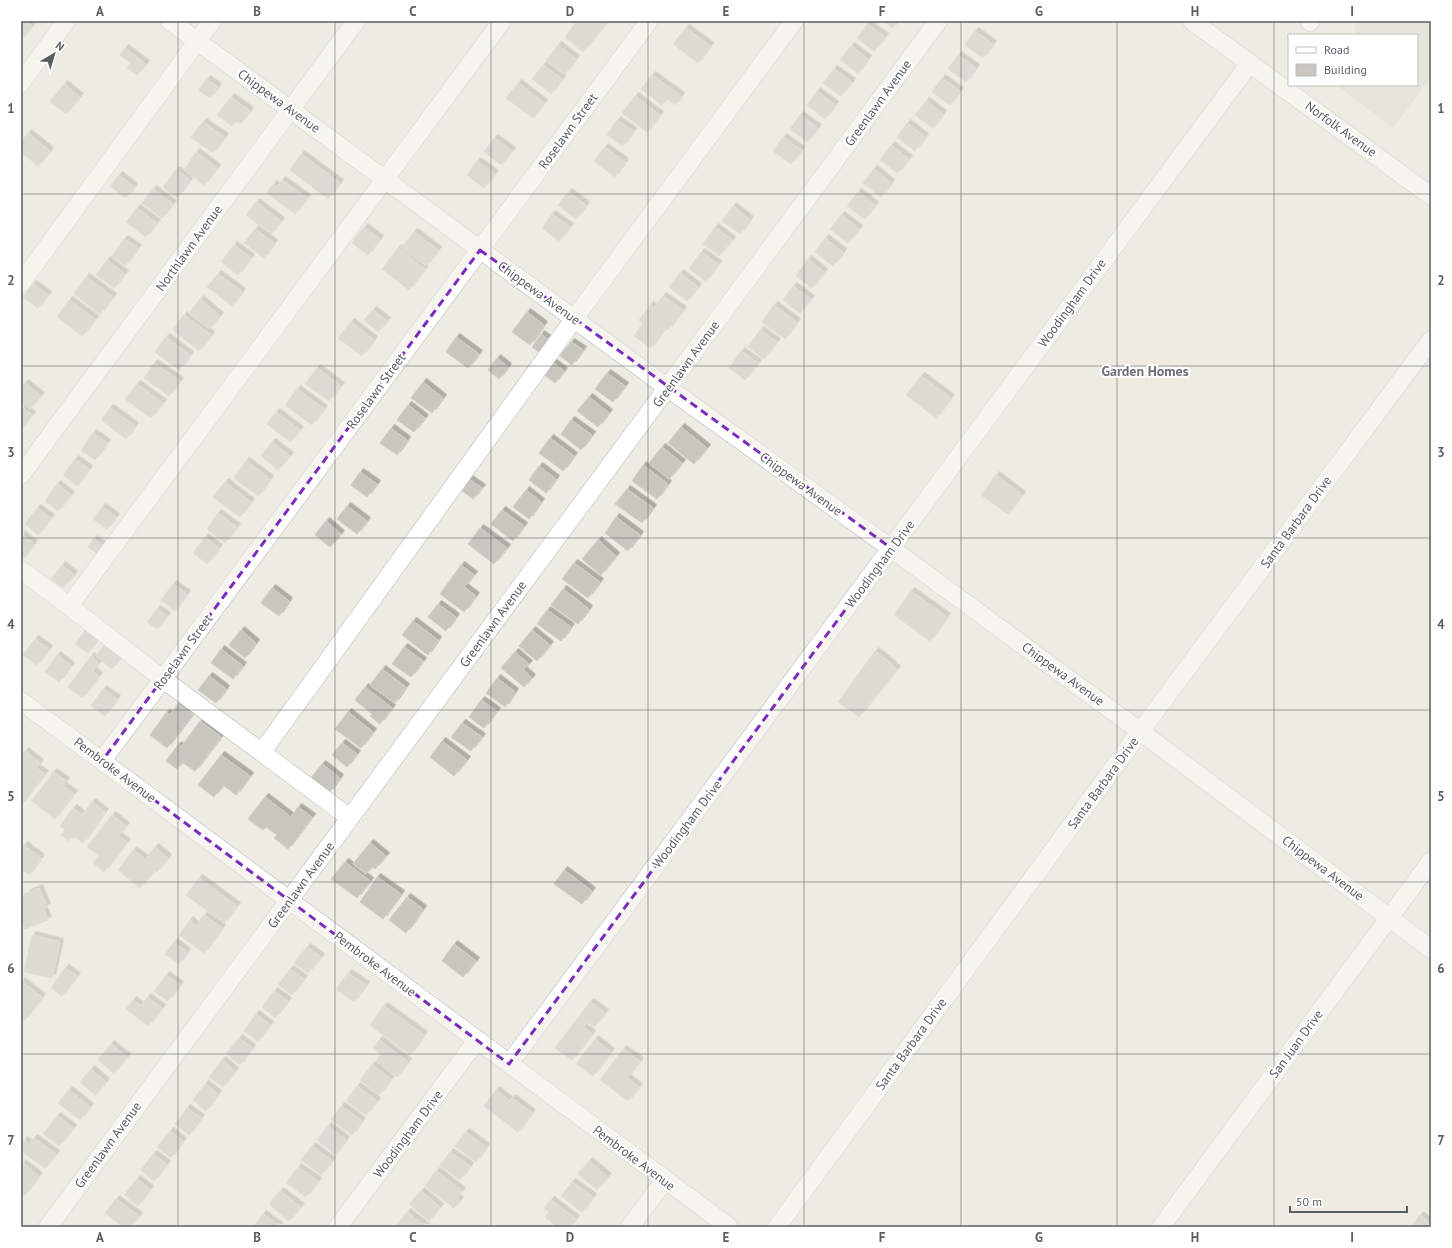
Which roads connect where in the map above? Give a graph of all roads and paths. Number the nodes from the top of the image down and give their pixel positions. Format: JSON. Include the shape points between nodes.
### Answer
{"nodes":[{"id":1,"x":66,"y":21,"type":"edge"},
{"id":2,"x":170,"y":21,"type":"edge"},
{"id":3,"x":212,"y":21,"type":"edge"},
{"id":4,"x":356,"y":21,"type":"edge"},
{"id":5,"x":502,"y":21,"type":"edge"},
{"id":6,"x":649,"y":21,"type":"edge"},
{"id":7,"x":794,"y":21,"type":"edge"},
{"id":8,"x":938,"y":21,"type":"edge"},
{"id":9,"x":1192,"y":21,"type":"edge"},
{"id":10,"x":198,"y":41,"type":"junction"},
{"id":11,"x":1250,"y":63,"type":"junction"},
{"id":12,"x":21,"y":83,"type":"edge"},
{"id":13,"x":291,"y":110,"type":"junction"},
{"id":14,"x":385,"y":179,"type":"junction"},
{"id":15,"x":1431,"y":196,"type":"edge"},
{"id":16,"x":480,"y":250,"type":"junction"},
{"id":17,"x":21,"y":283,"type":"edge"},
{"id":18,"x":574,"y":319,"type":"junction"},
{"id":19,"x":1431,"y":340,"type":"edge"},
{"id":20,"x":668,"y":388,"type":"junction"},
{"id":21,"x":21,"y":475,"type":"edge"},
{"id":22,"x":891,"y":548,"type":"junction"},
{"id":23,"x":21,"y":570,"type":"edge"},
{"id":24,"x":69,"y":606,"type":"junction"},
{"id":25,"x":163,"y":679,"type":"junction"},
{"id":26,"x":21,"y":700,"type":"edge"},
{"id":27,"x":1141,"y":732,"type":"junction"},
{"id":28,"x":262,"y":752,"type":"junction"},
{"id":29,"x":102,"y":761,"type":"junction"},
{"id":30,"x":350,"y":818,"type":"junction"},
{"id":31,"x":1431,"y":861,"type":"edge"},
{"id":32,"x":289,"y":900,"type":"junction"},
{"id":33,"x":1389,"y":918,"type":"junction"},
{"id":34,"x":1431,"y":949,"type":"edge"},
{"id":35,"x":477,"y":1040,"type":"junction"},
{"id":36,"x":509,"y":1064,"type":"junction"},
{"id":37,"x":665,"y":1180,"type":"junction"},
{"id":38,"x":48,"y":1227,"type":"edge"},
{"id":39,"x":338,"y":1227,"type":"edge"},
{"id":40,"x":630,"y":1227,"type":"edge"},
{"id":41,"x":728,"y":1227,"type":"edge"},
{"id":42,"x":777,"y":1227,"type":"edge"},
{"id":43,"x":1161,"y":1227,"type":"edge"}],
"edges":[{"from":1,"to":12,"type":"street"},
{"from":2,"to":10,"type":"street","name":"Chippewa Avenue"},
{"from":3,"to":10,"type":"street"},
{"from":4,"to":13,"type":"street","name":"Northlawn Avenue"},
{"from":5,"to":14,"type":"street"},
{"from":6,"to":16,"type":"street","name":"Roselawn Street"},
{"from":7,"to":18,"type":"street"},
{"from":8,"to":20,"type":"street","name":"Greenlawn Avenue"},
{"from":9,"to":11,"type":"street","name":"Norfolk Avenue"},
{"from":10,"to":13,"type":"street","name":"Chippewa Avenue"},
{"from":10,"to":17,"type":"street"},
{"from":11,"to":15,"type":"street","name":"Norfolk Avenue"},
{"from":11,"to":22,"type":"street","name":"Woodingham Drive"},
{"from":13,"to":14,"type":"street","name":"Chippewa Avenue"},
{"from":13,"to":21,"type":"street","name":"Northlawn Avenue"},
{"from":14,"to":16,"type":"street","name":"Chippewa Avenue"},
{"from":14,"to":24,"type":"street"},
{"from":16,"to":18,"type":"street","name":"Chippewa Avenue"},
{"from":16,"to":25,"type":"street","name":"Roselawn Street"},
{"from":18,"to":20,"type":"street","name":"Chippewa Avenue"},
{"from":18,"to":28,"type":"street"},
{"from":19,"to":27,"type":"street","name":"Santa Barbara Drive"},
{"from":20,"to":22,"type":"street","name":"Chippewa Avenue"},
{"from":20,"to":30,"type":"street","name":"Greenlawn Avenue"},
{"from":22,"to":27,"type":"street","name":"Chippewa Avenue"},
{"from":22,"to":36,"type":"street","name":"Woodingham Drive"},
{"from":23,"to":24,"type":"street"},
{"from":24,"to":25,"type":"street"},
{"from":25,"to":28,"type":"street"},
{"from":25,"to":29,"type":"street","name":"Roselawn Street"},
{"from":26,"to":29,"type":"street","name":"Pembroke Avenue"},
{"from":27,"to":33,"type":"street","name":"Chippewa Avenue"},
{"from":27,"to":42,"type":"street","name":"Santa Barbara Drive"},
{"from":28,"to":30,"type":"street"},
{"from":29,"to":32,"type":"street","name":"Pembroke Avenue"},
{"from":30,"to":32,"type":"street","name":"Greenlawn Avenue"},
{"from":31,"to":33,"type":"street","name":"San Juan Drive"},
{"from":32,"to":35,"type":"street","name":"Pembroke Avenue"},
{"from":32,"to":38,"type":"street","name":"Greenlawn Avenue"},
{"from":33,"to":34,"type":"street","name":"Chippewa Avenue"},
{"from":33,"to":43,"type":"street","name":"San Juan Drive"},
{"from":35,"to":36,"type":"street","name":"Pembroke Avenue"},
{"from":35,"to":39,"type":"street","name":"Woodingham Drive"},
{"from":36,"to":37,"type":"street","name":"Pembroke Avenue"},
{"from":37,"to":40,"type":"street"},
{"from":37,"to":41,"type":"street","name":"Pembroke Avenue"}]}
